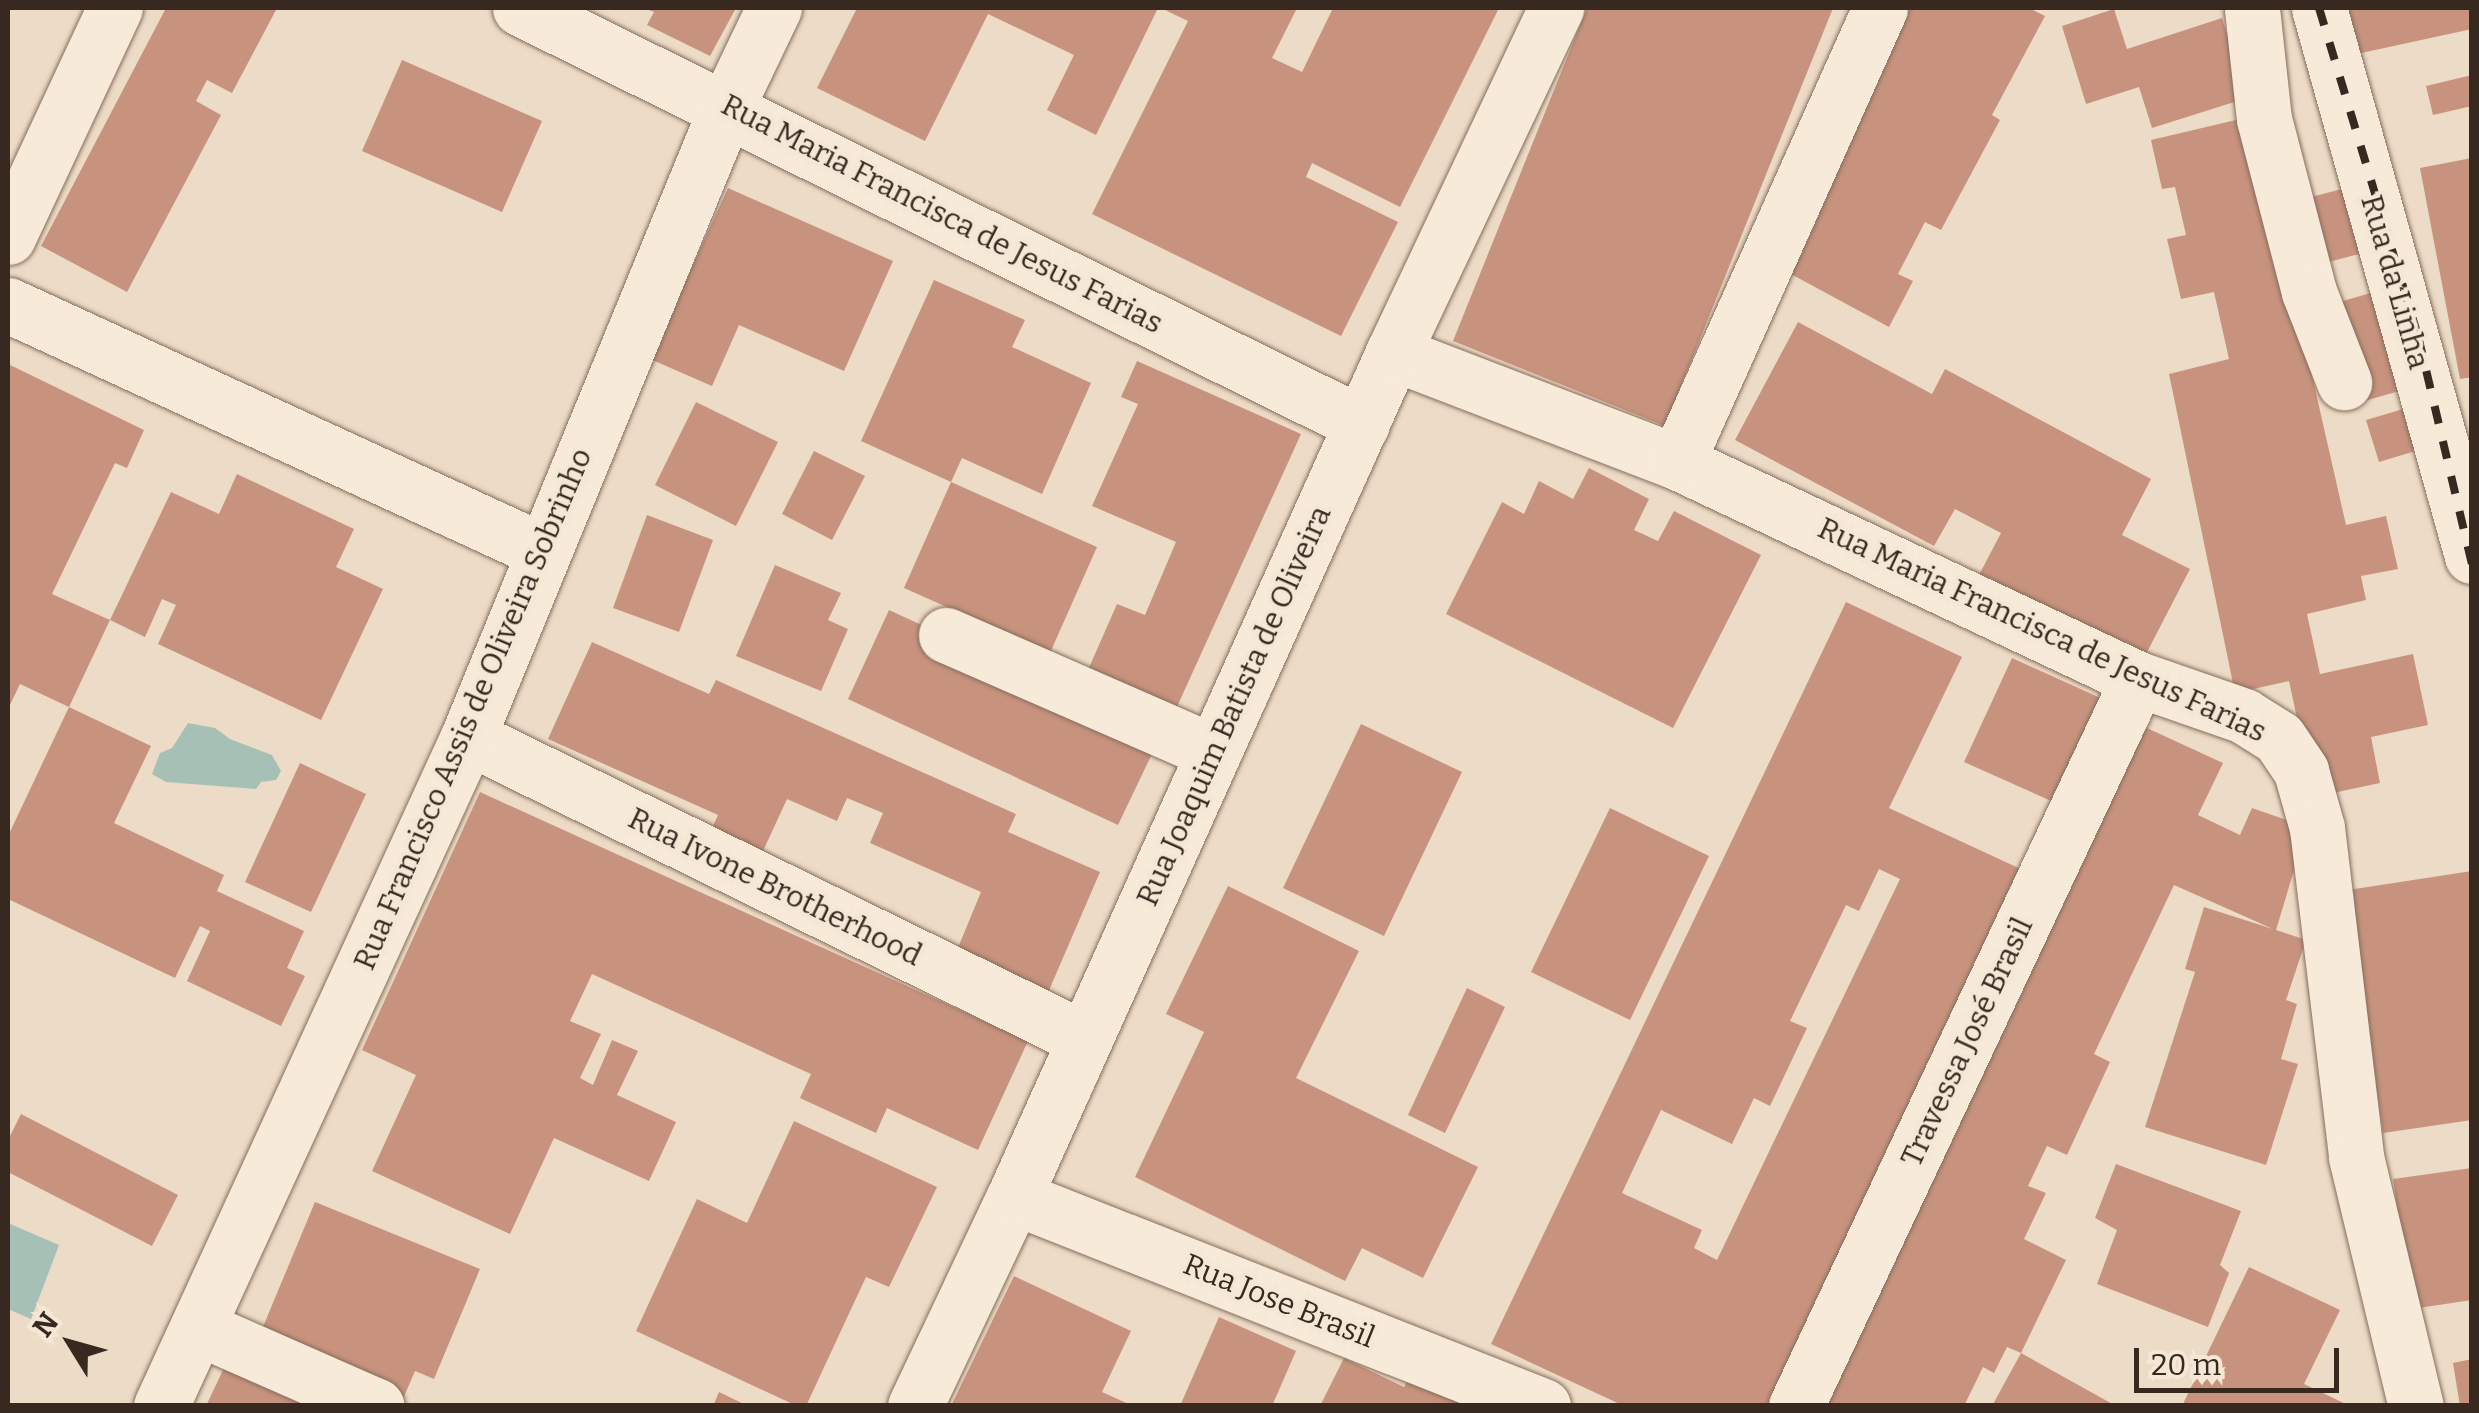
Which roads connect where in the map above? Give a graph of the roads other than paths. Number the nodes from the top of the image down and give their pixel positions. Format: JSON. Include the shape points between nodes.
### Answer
{"nodes":[{"id":1,"x":115,"y":8,"type":"edge"},
{"id":2,"x":520,"y":8,"type":"edge"},
{"id":3,"x":774,"y":8,"type":"edge"},
{"id":4,"x":1556,"y":8,"type":"edge"},
{"id":5,"x":1880,"y":8,"type":"edge"},
{"id":6,"x":2245,"y":8,"type":"edge"},
{"id":7,"x":2319,"y":8,"type":"edge"},
{"id":8,"x":727,"y":106,"type":"junction"},
{"id":9,"x":8,"y":237,"type":"edge"},
{"id":10,"x":8,"y":304,"type":"edge"},
{"id":11,"x":1393,"y":353,"type":"junction"},
{"id":12,"x":2344,"y":382,"type":"dead end"},
{"id":13,"x":1362,"y":424,"type":"junction"},
{"id":14,"x":1676,"y":462,"type":"junction"},
{"id":15,"x":543,"y":552,"type":"junction"},
{"id":16,"x":2472,"y":556,"type":"edge"},
{"id":17,"x":946,"y":635,"type":"dead end"},
{"id":18,"x":2138,"y":679,"type":"junction"},
{"id":19,"x":468,"y":737,"type":"junction"},
{"id":20,"x":1214,"y":752,"type":"junction"},
{"id":21,"x":1083,"y":1038,"type":"junction"},
{"id":22,"x":1014,"y":1197,"type":"junction"},
{"id":23,"x":199,"y":1328,"type":"junction"},
{"id":24,"x":161,"y":1406,"type":"edge"},
{"id":25,"x":377,"y":1406,"type":"edge"},
{"id":26,"x":915,"y":1406,"type":"edge"},
{"id":27,"x":1543,"y":1406,"type":"edge"},
{"id":28,"x":1796,"y":1406,"type":"edge"},
{"id":29,"x":2416,"y":1406,"type":"edge"}],
"edges":[{"from":1,"to":9,"type":"street"},
{"from":2,"to":8,"type":"street","name":"Rua Maria Francisca de Jesus Farias"},
{"from":3,"to":8,"type":"street","name":"Rua Francisco Assis de Oliveira Sobrinho"},
{"from":4,"to":11,"type":"street","name":"Rua Joaquim Batista de Oliveira"},
{"from":5,"to":14,"type":"street"},
{"from":6,"to":12,"type":"street","via":[[2264,120],[2309,292]]},
{"from":7,"to":16,"type":"street","name":"Rua da Linha"},
{"from":8,"to":13,"type":"street","name":"Rua Maria Francisca de Jesus Farias"},
{"from":8,"to":15,"type":"street","name":"Rua Francisco Assis de Oliveira Sobrinho"},
{"from":10,"to":15,"type":"street"},
{"from":11,"to":13,"type":"street","name":"Rua Joaquim Batista de Oliveira"},
{"from":11,"to":14,"type":"street","name":"Rua Maria Francisca de Jesus Farias"},
{"from":13,"to":20,"type":"street","name":"Rua Joaquim Batista de Oliveira"},
{"from":14,"to":18,"type":"street","name":"Rua Maria Francisca de Jesus Farias"},
{"from":15,"to":19,"type":"street","name":"Rua Francisco Assis de Oliveira Sobrinho"},
{"from":17,"to":20,"type":"street"},
{"from":18,"to":28,"type":"street","name":"Travessa José Brasil"},
{"from":18,"to":29,"type":"street","name":"Rua Maria Francisca de Jesus Farias","via":[[2244,716],[2279,738],[2301,771],[2317,828],[2356,1156]]},
{"from":19,"to":21,"type":"street","name":"Rua Ivone Brotherhood"},
{"from":19,"to":23,"type":"street","name":"Rua Francisco Assis de Oliveira Sobrinho"},
{"from":20,"to":21,"type":"street","name":"Rua Joaquim Batista de Oliveira"},
{"from":21,"to":22,"type":"street","name":"Rua Joaquim Batista de Oliveira"},
{"from":22,"to":26,"type":"street","name":"Rua Joaquim Batista de Oliveira"},
{"from":22,"to":27,"type":"street","name":"Rua Jose Brasil"},
{"from":23,"to":24,"type":"street","name":"Rua Francisco Assis de Oliveira Sobrinho"},
{"from":23,"to":25,"type":"street"}]}
